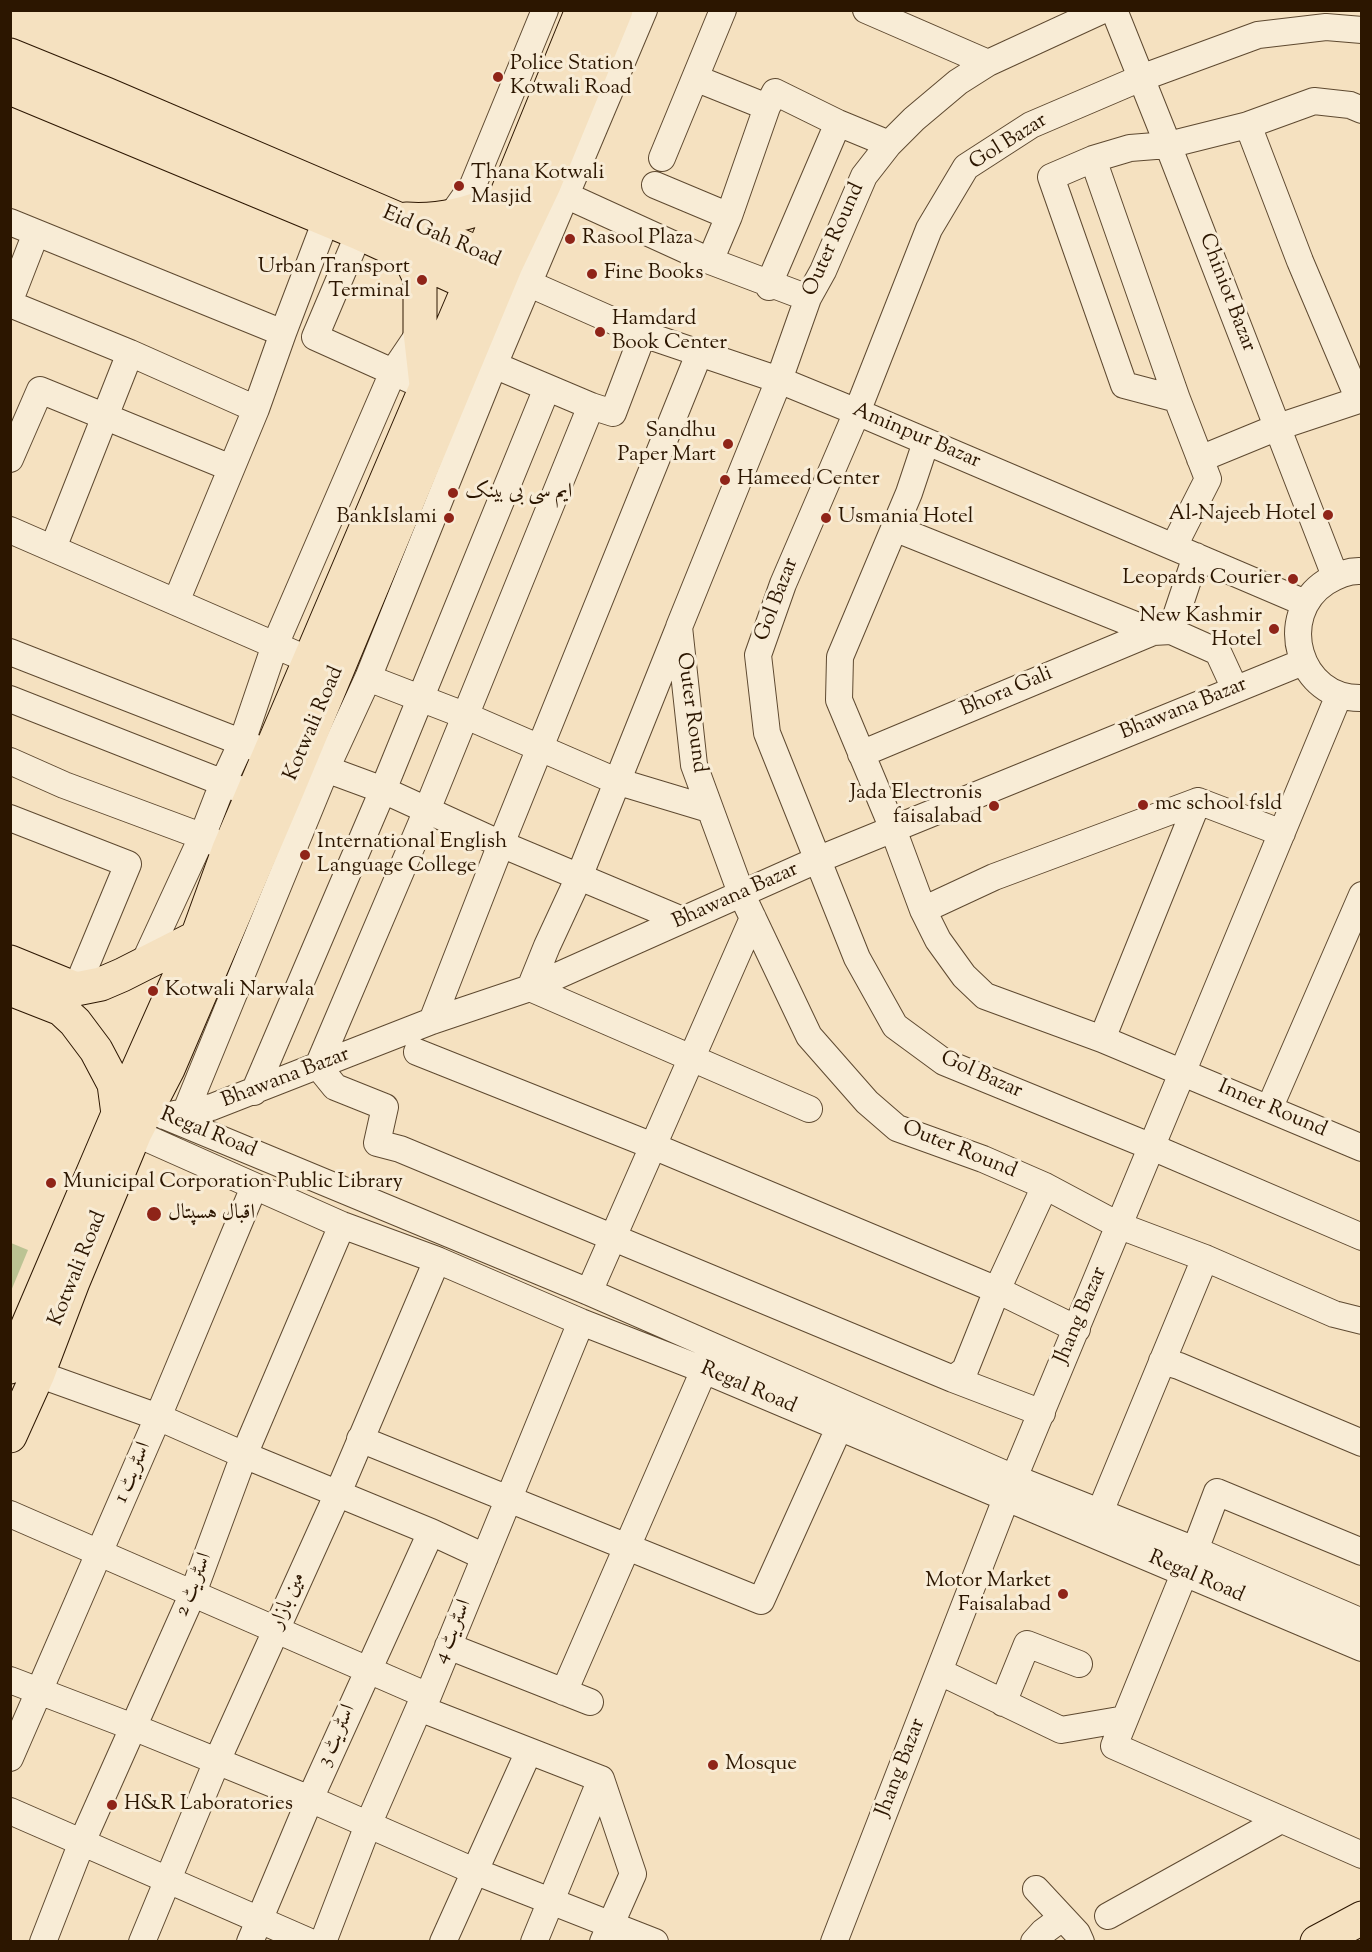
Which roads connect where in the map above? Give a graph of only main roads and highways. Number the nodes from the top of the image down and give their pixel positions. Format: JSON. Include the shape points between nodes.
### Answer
{"nodes":[{"id":1,"x":582,"y":10,"type":"edge"},
{"id":2,"x":616,"y":10,"type":"edge"},
{"id":3,"x":10,"y":55,"type":"edge"},
{"id":4,"x":10,"y":88,"type":"edge"},
{"id":5,"x":504,"y":200,"type":"junction"},
{"id":6,"x":396,"y":219,"type":"junction"},
{"id":7,"x":409,"y":256,"type":"junction"},
{"id":8,"x":501,"y":276,"type":"junction"},
{"id":9,"x":426,"y":387,"type":"junction"},
{"id":10,"x":197,"y":937,"type":"junction"},
{"id":11,"x":10,"y":962,"type":"edge"},
{"id":12,"x":10,"y":989,"type":"edge"},
{"id":13,"x":150,"y":1117,"type":"junction"},
{"id":14,"x":24,"y":1371,"type":"edge"},
{"id":15,"x":10,"y":1436,"type":"edge"},
{"id":16,"x":1362,"y":1918,"type":"edge"},
{"id":17,"x":1317,"y":1941,"type":"edge"}],
"edges":[{"from":1,"to":5,"type":"main road","name":"Kotwali Road"},
{"from":2,"to":8,"type":"main road","name":"Kotwali Road","via":[[555,190]]},
{"from":3,"to":6,"type":"main road","name":"Eid Gah Road"},
{"from":4,"to":7,"type":"main road","name":"Eid Gah Road"},
{"from":5,"to":6,"type":"main road","via":[[476,211],[428,221]]},
{"from":5,"to":8,"type":"main road","name":"Kotwali Road"},
{"from":6,"to":8,"type":"main road","name":"Eid Gah Road"},
{"from":7,"to":8,"type":"main road","name":"Eid Gah Road"},
{"from":7,"to":9,"type":"main road","via":[[420,279]]},
{"from":8,"to":9,"type":"main road","name":"Kotwali Road"},
{"from":8,"to":13,"type":"main road","name":"Kotwali Road"},
{"from":9,"to":10,"type":"main road","name":"Kotwali Road","via":[[309,660],[256,747],[237,788],[215,843]]},
{"from":10,"to":11,"type":"main road","via":[[100,984],[76,989]]},
{"from":10,"to":13,"type":"main road","name":"Kotwali Road"},
{"from":12,"to":13,"type":"main road","via":[[61,1009],[96,1050],[114,1084]]},
{"from":13,"to":14,"type":"main road","name":"Kotwali Road"},
{"from":14,"to":15,"type":"main road","name":"Kotwali Road"},
{"from":16,"to":17,"type":"main road"}]}
